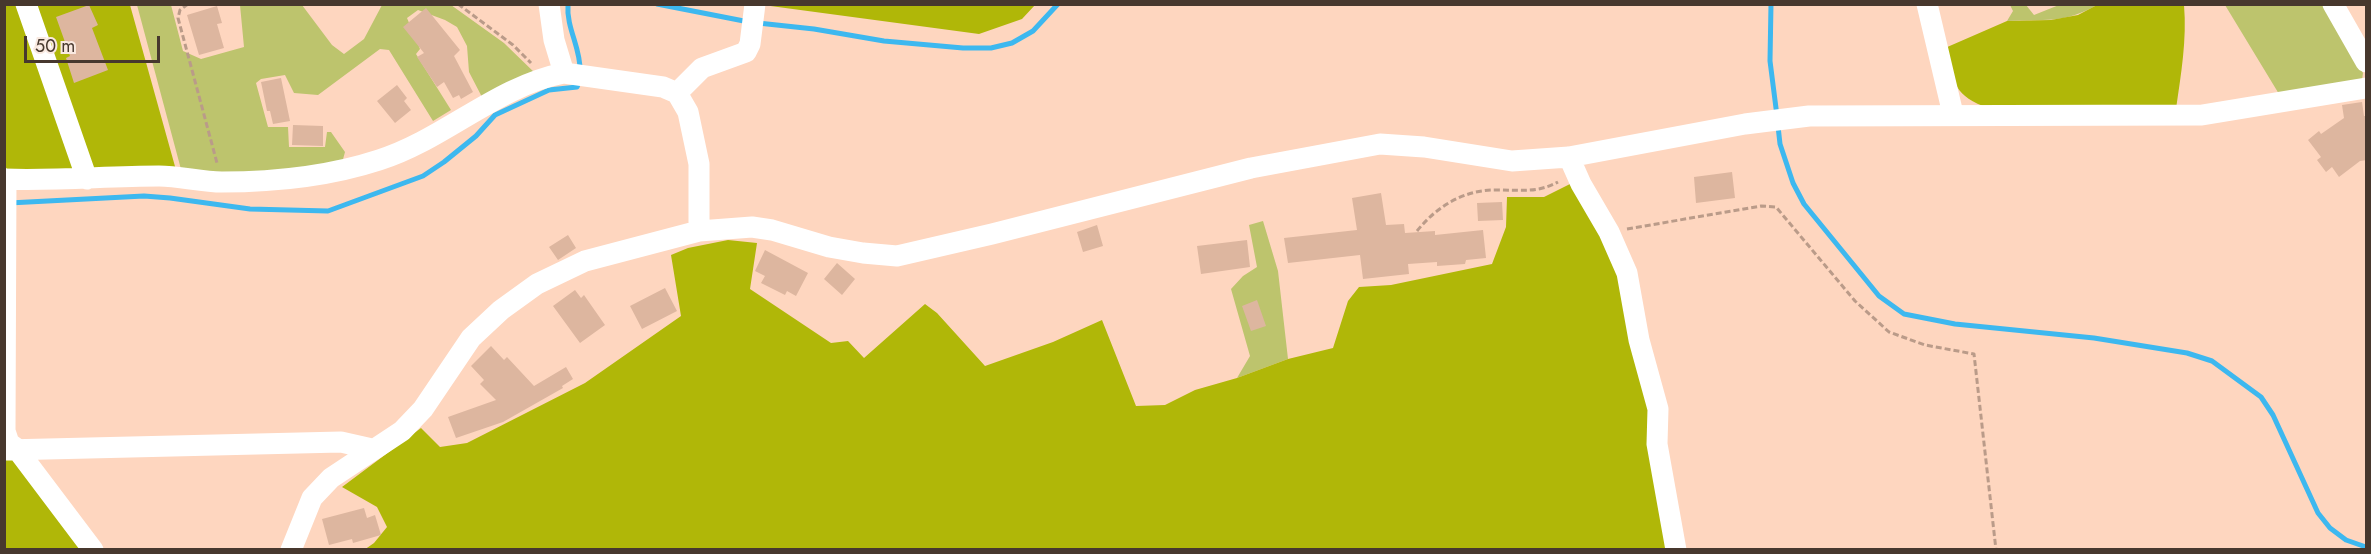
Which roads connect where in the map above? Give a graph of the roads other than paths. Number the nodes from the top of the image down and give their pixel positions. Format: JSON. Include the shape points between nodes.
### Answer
{"nodes":[{"id":1,"x":26,"y":4,"type":"edge"},
{"id":2,"x":549,"y":4,"type":"edge"},
{"id":3,"x":1928,"y":4,"type":"edge"},
{"id":4,"x":2333,"y":4,"type":"edge"},
{"id":5,"x":755,"y":7,"type":"edge"},
{"id":6,"x":2367,"y":62,"type":"edge"},
{"id":7,"x":564,"y":73,"type":"junction"},
{"id":8,"x":2367,"y":88,"type":"edge"},
{"id":9,"x":677,"y":93,"type":"junction"},
{"id":10,"x":1953,"y":114,"type":"junction"},
{"id":11,"x":1573,"y":164,"type":"junction"},
{"id":12,"x":5,"y":179,"type":"edge"},
{"id":13,"x":87,"y":179,"type":"junction"},
{"id":14,"x":699,"y":231,"type":"junction"},
{"id":15,"x":10,"y":449,"type":"edge"},
{"id":16,"x":372,"y":449,"type":"junction"},
{"id":17,"x":93,"y":549,"type":"edge"},
{"id":18,"x":291,"y":549,"type":"edge"},
{"id":19,"x":1676,"y":549,"type":"edge"}],
"edges":[{"from":1,"to":13,"type":"street"},
{"from":2,"to":7,"type":"street"},
{"from":3,"to":10,"type":"street"},
{"from":4,"to":6,"type":"street"},
{"from":5,"to":9,"type":"street","via":[[746,52],[702,68]]},
{"from":7,"to":9,"type":"street","via":[[663,87]]},
{"from":7,"to":13,"type":"street","via":[[466,115],[381,160],[343,170],[221,182],[161,176]]},
{"from":8,"to":10,"type":"street","via":[[2202,115]]},
{"from":9,"to":14,"type":"street","via":[[687,112],[699,164]]},
{"from":10,"to":11,"type":"street","via":[[1798,117]]},
{"from":11,"to":14,"type":"street","via":[[1512,161],[1380,144],[1251,168],[897,256],[829,247],[752,227]]},
{"from":11,"to":19,"type":"street","via":[[1627,273],[1639,340],[1658,409],[1657,444]]},
{"from":12,"to":13,"type":"street"},
{"from":12,"to":15,"type":"street","via":[[5,432]]},
{"from":14,"to":16,"type":"street","via":[[585,261],[537,284],[471,338],[423,409],[402,431]]},
{"from":15,"to":16,"type":"street","via":[[341,442]]},
{"from":15,"to":17,"type":"street"},
{"from":16,"to":18,"type":"street","via":[[331,478],[312,498]]}]}
